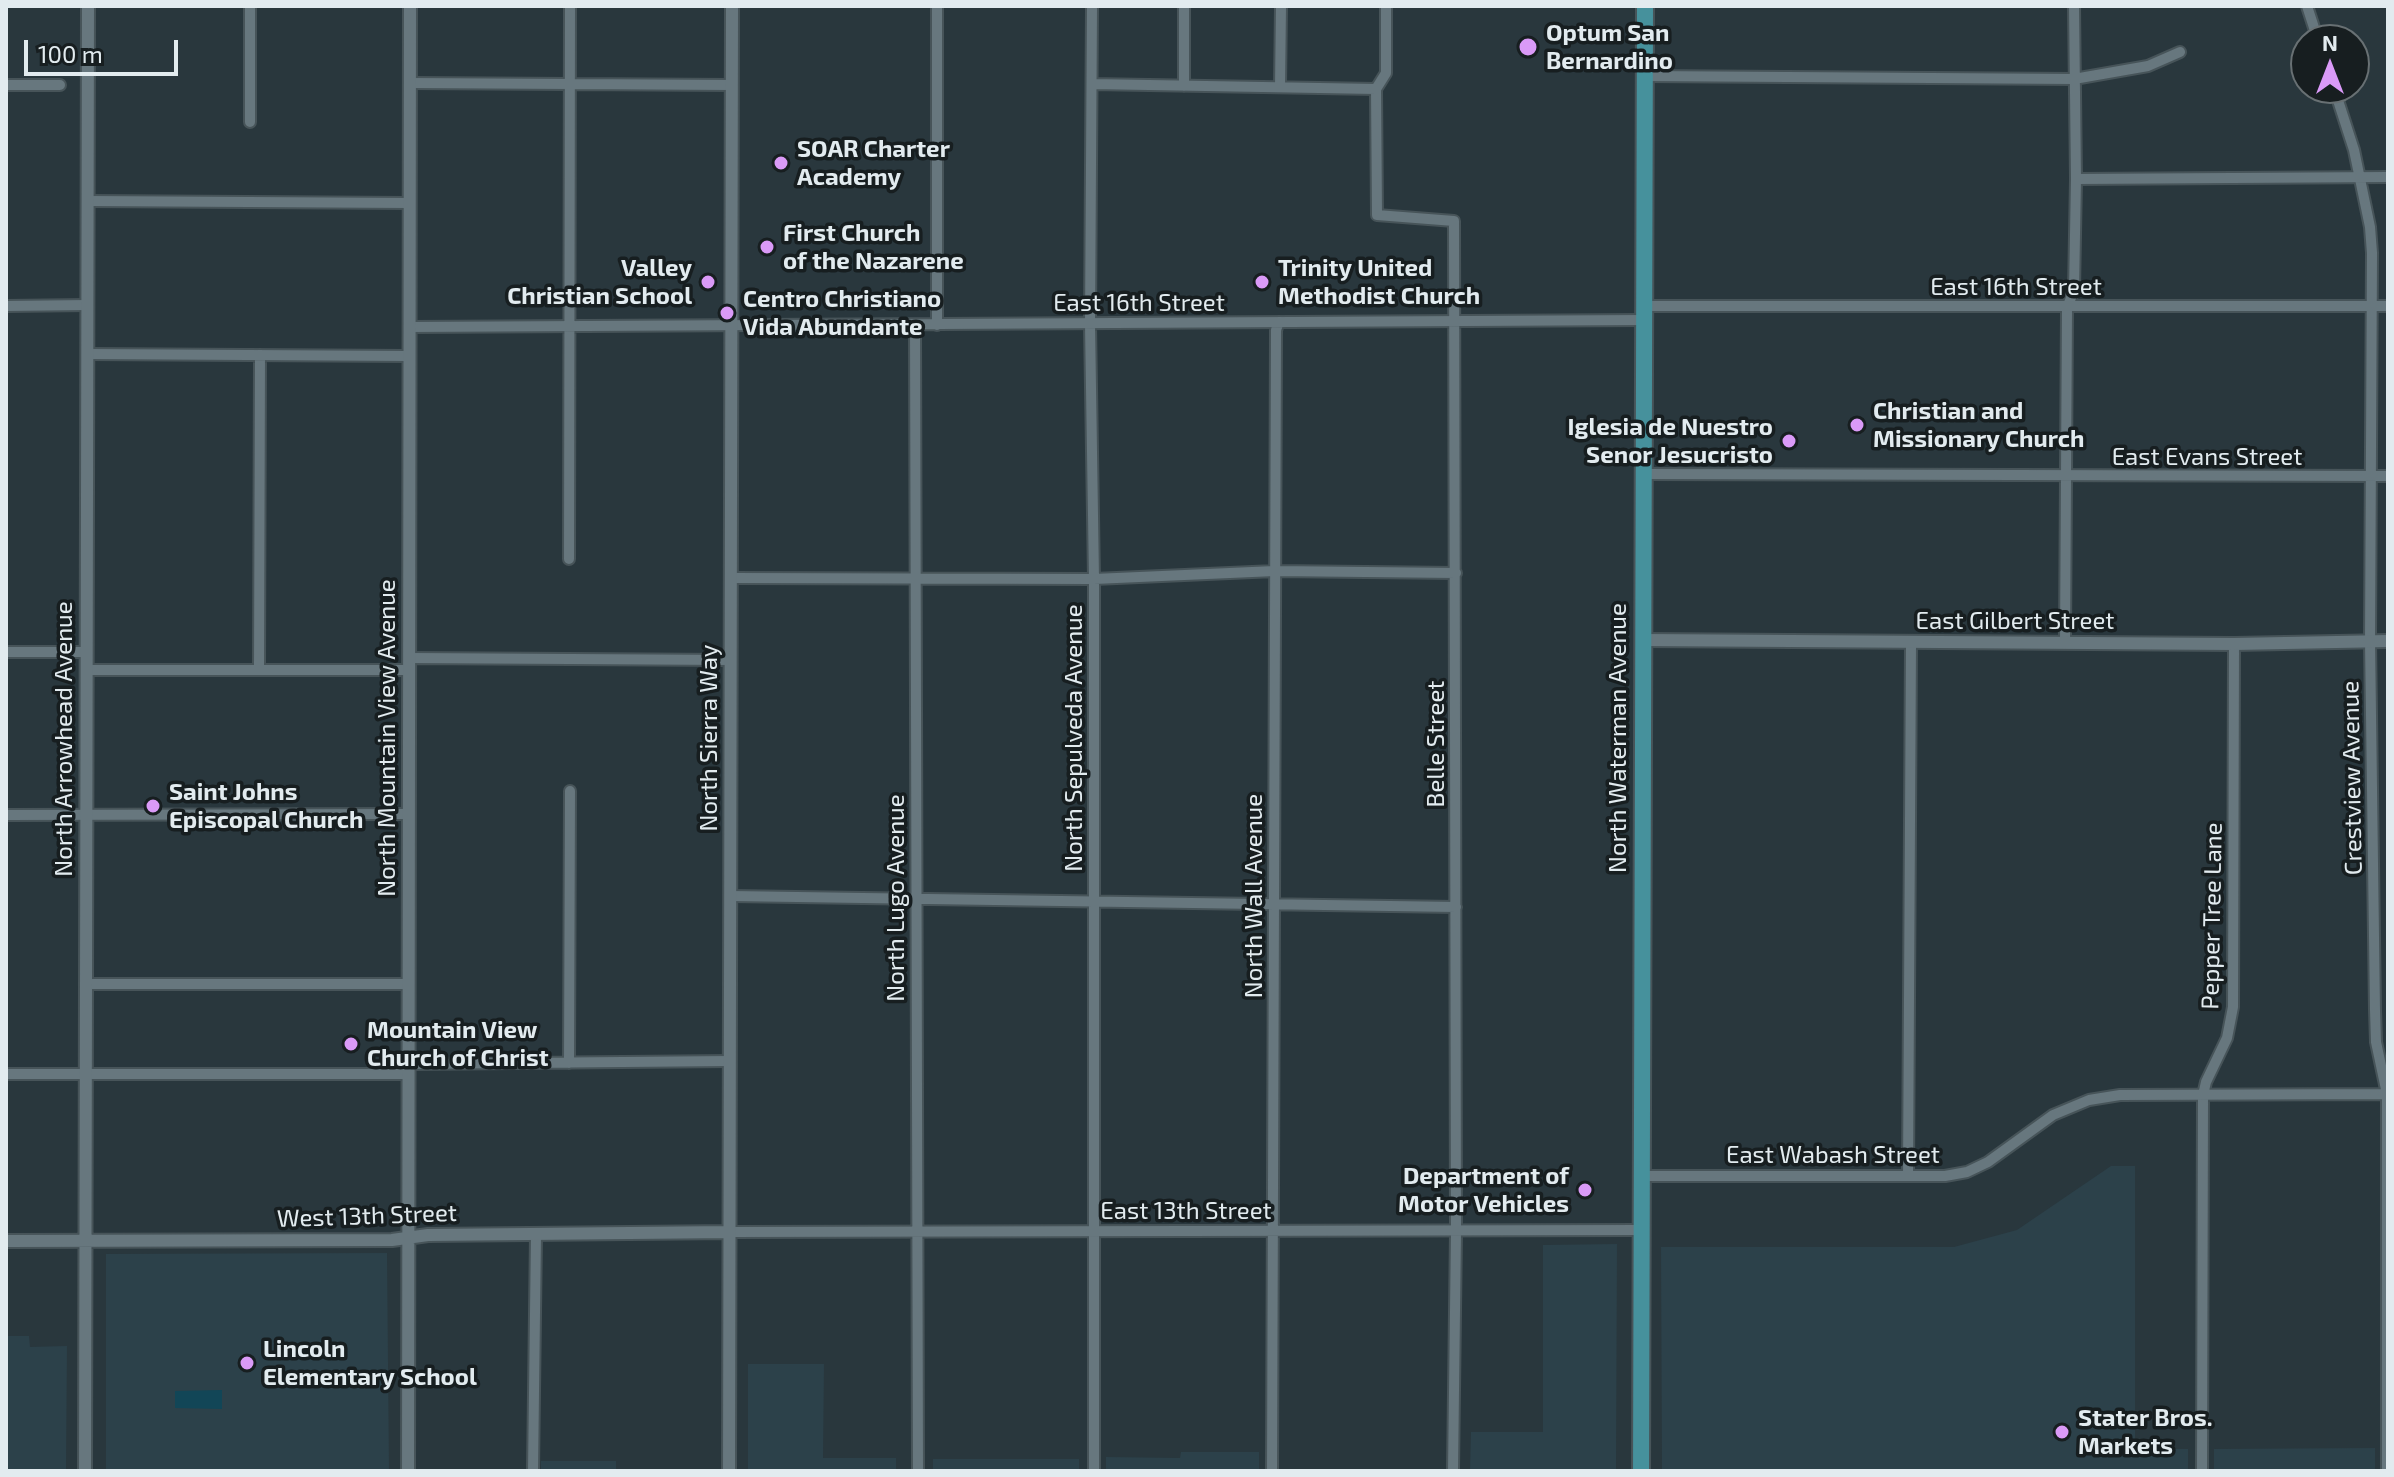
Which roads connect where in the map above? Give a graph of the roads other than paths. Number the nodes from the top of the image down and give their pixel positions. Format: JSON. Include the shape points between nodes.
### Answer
{"nodes":[{"id":1,"x":88,"y":6,"type":"edge"},
{"id":2,"x":250,"y":6,"type":"edge"},
{"id":3,"x":410,"y":6,"type":"edge"},
{"id":4,"x":570,"y":6,"type":"edge"},
{"id":5,"x":732,"y":6,"type":"edge"},
{"id":6,"x":937,"y":6,"type":"edge"},
{"id":7,"x":1092,"y":6,"type":"edge"},
{"id":8,"x":1184,"y":6,"type":"edge"},
{"id":9,"x":1281,"y":6,"type":"edge"},
{"id":10,"x":1386,"y":6,"type":"edge"},
{"id":11,"x":1645,"y":6,"type":"edge"},
{"id":12,"x":2074,"y":6,"type":"edge"},
{"id":13,"x":2180,"y":52,"type":"dead end"},
{"id":14,"x":1644,"y":76,"type":"junction"},
{"id":15,"x":2074,"y":79,"type":"junction"},
{"id":16,"x":410,"y":83,"type":"junction"},
{"id":17,"x":569,"y":84,"type":"junction"},
{"id":18,"x":1092,"y":84,"type":"junction"},
{"id":19,"x":6,"y":85,"type":"edge"},
{"id":20,"x":60,"y":85,"type":"dead end"},
{"id":21,"x":732,"y":85,"type":"junction"},
{"id":22,"x":1184,"y":86,"type":"junction"},
{"id":23,"x":1280,"y":87,"type":"junction"},
{"id":24,"x":1376,"y":89,"type":"junction"},
{"id":25,"x":2339,"y":104,"type":"edge"},
{"id":26,"x":250,"y":122,"type":"dead end"},
{"id":27,"x":2388,"y":177,"type":"edge"},
{"id":28,"x":2358,"y":178,"type":"junction"},
{"id":29,"x":2076,"y":179,"type":"junction"},
{"id":30,"x":88,"y":201,"type":"junction"},
{"id":31,"x":409,"y":203,"type":"junction"},
{"id":32,"x":88,"y":305,"type":"junction"},
{"id":33,"x":6,"y":306,"type":"edge"},
{"id":34,"x":2372,"y":306,"type":"junction"},
{"id":35,"x":2388,"y":306,"type":"edge"},
{"id":36,"x":2067,"y":308,"type":"junction"},
{"id":37,"x":1644,"y":313,"type":"junction"},
{"id":38,"x":1279,"y":322,"type":"junction"},
{"id":39,"x":1455,"y":322,"type":"junction"},
{"id":40,"x":1090,"y":324,"type":"junction"},
{"id":41,"x":915,"y":325,"type":"junction"},
{"id":42,"x":937,"y":325,"type":"junction"},
{"id":43,"x":569,"y":326,"type":"junction"},
{"id":44,"x":730,"y":326,"type":"junction"},
{"id":45,"x":409,"y":327,"type":"junction"},
{"id":46,"x":87,"y":354,"type":"junction"},
{"id":47,"x":260,"y":355,"type":"junction"},
{"id":48,"x":409,"y":356,"type":"junction"},
{"id":49,"x":1643,"y":474,"type":"junction"},
{"id":50,"x":2373,"y":476,"type":"junction"},
{"id":51,"x":2388,"y":476,"type":"edge"},
{"id":52,"x":2066,"y":477,"type":"junction"},
{"id":53,"x":569,"y":559,"type":"dead end"},
{"id":54,"x":1275,"y":571,"type":"junction"},
{"id":55,"x":1456,"y":573,"type":"junction"},
{"id":56,"x":732,"y":578,"type":"junction"},
{"id":57,"x":914,"y":578,"type":"junction"},
{"id":58,"x":1094,"y":579,"type":"junction"},
{"id":59,"x":1643,"y":640,"type":"junction"},
{"id":60,"x":2370,"y":641,"type":"junction"},
{"id":61,"x":2388,"y":641,"type":"edge"},
{"id":62,"x":2065,"y":642,"type":"junction"},
{"id":63,"x":1911,"y":644,"type":"junction"},
{"id":64,"x":2234,"y":644,"type":"junction"},
{"id":65,"x":6,"y":652,"type":"edge"},
{"id":66,"x":86,"y":652,"type":"junction"},
{"id":67,"x":731,"y":660,"type":"junction"},
{"id":68,"x":409,"y":664,"type":"junction"},
{"id":69,"x":259,"y":669,"type":"junction"},
{"id":70,"x":86,"y":670,"type":"junction"},
{"id":71,"x":570,"y":791,"type":"dead end"},
{"id":72,"x":409,"y":814,"type":"junction"},
{"id":73,"x":6,"y":815,"type":"edge"},
{"id":74,"x":86,"y":815,"type":"junction"},
{"id":75,"x":731,"y":896,"type":"junction"},
{"id":76,"x":915,"y":897,"type":"junction"},
{"id":77,"x":1094,"y":902,"type":"junction"},
{"id":78,"x":1274,"y":906,"type":"junction"},
{"id":79,"x":1456,"y":907,"type":"junction"},
{"id":80,"x":87,"y":984,"type":"junction"},
{"id":81,"x":409,"y":984,"type":"junction"},
{"id":82,"x":730,"y":1061,"type":"junction"},
{"id":83,"x":569,"y":1063,"type":"junction"},
{"id":84,"x":408,"y":1069,"type":"junction"},
{"id":85,"x":6,"y":1074,"type":"edge"},
{"id":86,"x":86,"y":1074,"type":"junction"},
{"id":87,"x":2387,"y":1094,"type":"edge"},
{"id":88,"x":2203,"y":1095,"type":"junction"},
{"id":89,"x":1641,"y":1176,"type":"junction"},
{"id":90,"x":1908,"y":1176,"type":"junction"},
{"id":91,"x":1641,"y":1230,"type":"junction"},
{"id":92,"x":1273,"y":1231,"type":"junction"},
{"id":93,"x":1456,"y":1231,"type":"junction"},
{"id":94,"x":730,"y":1232,"type":"junction"},
{"id":95,"x":919,"y":1232,"type":"junction"},
{"id":96,"x":1095,"y":1232,"type":"junction"},
{"id":97,"x":536,"y":1234,"type":"junction"},
{"id":98,"x":408,"y":1238,"type":"junction"},
{"id":99,"x":6,"y":1241,"type":"edge"},
{"id":100,"x":86,"y":1241,"type":"junction"},
{"id":101,"x":85,"y":1471,"type":"edge"},
{"id":102,"x":408,"y":1471,"type":"edge"},
{"id":103,"x":533,"y":1471,"type":"edge"},
{"id":104,"x":729,"y":1471,"type":"edge"},
{"id":105,"x":918,"y":1471,"type":"edge"},
{"id":106,"x":1094,"y":1471,"type":"edge"},
{"id":107,"x":1272,"y":1471,"type":"edge"},
{"id":108,"x":1453,"y":1471,"type":"edge"},
{"id":109,"x":1641,"y":1471,"type":"edge"},
{"id":110,"x":2202,"y":1471,"type":"edge"},
{"id":111,"x":2387,"y":1471,"type":"edge"}],
"edges":[{"from":1,"to":30,"type":"street","name":"North Arrowhead Avenue"},
{"from":2,"to":26,"type":"street"},
{"from":3,"to":16,"type":"street","name":"North Mountain View Avenue"},
{"from":4,"to":17,"type":"street"},
{"from":5,"to":21,"type":"street","name":"North Sierra Way"},
{"from":6,"to":42,"type":"street"},
{"from":7,"to":18,"type":"street","name":"North Sepulveda Avenue"},
{"from":8,"to":22,"type":"street"},
{"from":9,"to":23,"type":"street"},
{"from":10,"to":24,"type":"street","via":[[1386,73]]},
{"from":11,"to":14,"type":"main road","name":"North Waterman Avenue"},
{"from":12,"to":15,"type":"street"},
{"from":13,"to":15,"type":"street","via":[[2148,66]]},
{"from":14,"to":15,"type":"street"},
{"from":14,"to":37,"type":"main road","name":"North Waterman Avenue"},
{"from":15,"to":29,"type":"street"},
{"from":16,"to":17,"type":"street"},
{"from":16,"to":31,"type":"street","name":"North Mountain View Avenue"},
{"from":17,"to":21,"type":"street"},
{"from":17,"to":43,"type":"street"},
{"from":18,"to":22,"type":"street"},
{"from":18,"to":40,"type":"street","name":"North Sepulveda Avenue"},
{"from":19,"to":20,"type":"street"},
{"from":21,"to":44,"type":"street","name":"North Sierra Way"},
{"from":22,"to":23,"type":"street"},
{"from":23,"to":24,"type":"street"},
{"from":24,"to":39,"type":"street","name":"Belle Street","via":[[1377,215],[1454,221]]},
{"from":25,"to":28,"type":"street","name":"Crestview Avenue"},
{"from":27,"to":28,"type":"street"},
{"from":28,"to":29,"type":"street"},
{"from":28,"to":34,"type":"street","name":"Crestview Avenue","via":[[2370,227]]},
{"from":29,"to":36,"type":"street","via":[[2074,290]]},
{"from":30,"to":31,"type":"street"},
{"from":30,"to":32,"type":"street","name":"North Arrowhead Avenue"},
{"from":31,"to":45,"type":"street","name":"North Mountain View Avenue"},
{"from":32,"to":33,"type":"street"},
{"from":32,"to":46,"type":"street","name":"North Arrowhead Avenue"},
{"from":34,"to":35,"type":"street","name":"East 16th Street"},
{"from":34,"to":36,"type":"street","name":"East 16th Street"},
{"from":34,"to":50,"type":"street","name":"Crestview Avenue"},
{"from":36,"to":37,"type":"street","name":"East 16th Street"},
{"from":36,"to":52,"type":"street"},
{"from":37,"to":39,"type":"street","name":"East 16th Street"},
{"from":37,"to":49,"type":"main road","name":"North Waterman Avenue"},
{"from":38,"to":39,"type":"street","name":"East 16th Street"},
{"from":38,"to":40,"type":"street","name":"East 16th Street"},
{"from":38,"to":54,"type":"street","name":"North Wall Avenue"},
{"from":39,"to":55,"type":"street","name":"Belle Street"},
{"from":40,"to":42,"type":"street","name":"East 16th Street"},
{"from":40,"to":58,"type":"street","name":"North Sepulveda Avenue"},
{"from":41,"to":42,"type":"street","name":"East 16th Street"},
{"from":41,"to":44,"type":"street","name":"East 16th Street"},
{"from":41,"to":57,"type":"street","name":"North Lugo Avenue"},
{"from":43,"to":44,"type":"street","name":"East 16th Street"},
{"from":43,"to":45,"type":"street","name":"East 16th Street"},
{"from":43,"to":53,"type":"street"},
{"from":44,"to":56,"type":"street","name":"North Sierra Way"},
{"from":45,"to":48,"type":"street","name":"North Mountain View Avenue"},
{"from":46,"to":47,"type":"street"},
{"from":46,"to":66,"type":"street","name":"North Arrowhead Avenue"},
{"from":47,"to":48,"type":"street"},
{"from":47,"to":69,"type":"street"},
{"from":48,"to":68,"type":"street","name":"North Mountain View Avenue"},
{"from":49,"to":52,"type":"street","name":"East Evans Street"},
{"from":49,"to":59,"type":"main road","name":"North Waterman Avenue"},
{"from":50,"to":51,"type":"street","name":"East Evans Street"},
{"from":50,"to":52,"type":"street","name":"East Evans Street"},
{"from":50,"to":60,"type":"street","name":"Crestview Avenue"},
{"from":52,"to":62,"type":"street"},
{"from":54,"to":55,"type":"street"},
{"from":54,"to":58,"type":"street"},
{"from":54,"to":78,"type":"street","name":"North Wall Avenue"},
{"from":55,"to":79,"type":"street","name":"Belle Street"},
{"from":56,"to":57,"type":"street"},
{"from":56,"to":67,"type":"street","name":"North Sierra Way"},
{"from":57,"to":58,"type":"street"},
{"from":57,"to":76,"type":"street","name":"North Lugo Avenue"},
{"from":58,"to":77,"type":"street","name":"North Sepulveda Avenue"},
{"from":59,"to":63,"type":"street","name":"East Gilbert Street"},
{"from":59,"to":89,"type":"main road","name":"North Waterman Avenue"},
{"from":60,"to":61,"type":"street","name":"East Gilbert Street"},
{"from":60,"to":64,"type":"street","name":"East Gilbert Street"},
{"from":60,"to":87,"type":"street","name":"Crestview Avenue","via":[[2376,1042]]},
{"from":62,"to":63,"type":"street","name":"East Gilbert Street"},
{"from":62,"to":64,"type":"street","name":"East Gilbert Street"},
{"from":63,"to":90,"type":"street"},
{"from":64,"to":88,"type":"street","name":"Pepper Tree Lane","via":[[2233,1007],[2227,1038]]},
{"from":65,"to":66,"type":"street"},
{"from":66,"to":70,"type":"street","name":"North Arrowhead Avenue"},
{"from":67,"to":68,"type":"street"},
{"from":67,"to":75,"type":"street","name":"North Sierra Way"},
{"from":68,"to":69,"type":"street"},
{"from":68,"to":72,"type":"street","name":"North Mountain View Avenue"},
{"from":69,"to":70,"type":"street"},
{"from":70,"to":74,"type":"street","name":"North Arrowhead Avenue"},
{"from":71,"to":83,"type":"street"},
{"from":72,"to":74,"type":"street"},
{"from":72,"to":81,"type":"street","name":"North Mountain View Avenue"},
{"from":73,"to":74,"type":"street"},
{"from":74,"to":80,"type":"street","name":"North Arrowhead Avenue"},
{"from":75,"to":76,"type":"street"},
{"from":75,"to":82,"type":"street","name":"North Sierra Way"},
{"from":76,"to":77,"type":"street"},
{"from":76,"to":95,"type":"street","name":"North Lugo Avenue"},
{"from":77,"to":78,"type":"street"},
{"from":77,"to":96,"type":"street","name":"North Sepulveda Avenue"},
{"from":78,"to":79,"type":"street"},
{"from":78,"to":92,"type":"street","name":"North Wall Avenue"},
{"from":79,"to":93,"type":"street","name":"Belle Street"},
{"from":80,"to":81,"type":"street"},
{"from":80,"to":86,"type":"street","name":"North Arrowhead Avenue"},
{"from":81,"to":84,"type":"street","name":"North Mountain View Avenue"},
{"from":82,"to":83,"type":"street"},
{"from":82,"to":94,"type":"street","name":"North Sierra Way"},
{"from":83,"to":84,"type":"street"},
{"from":84,"to":86,"type":"street"},
{"from":84,"to":98,"type":"street","name":"North Mountain View Avenue"},
{"from":85,"to":86,"type":"street"},
{"from":86,"to":100,"type":"street","name":"North Arrowhead Avenue"},
{"from":87,"to":88,"type":"street","name":"East Wabash Street"},
{"from":87,"to":111,"type":"street","name":"Crestview Avenue"},
{"from":88,"to":90,"type":"street","name":"East Wabash Street","via":[[2089,1100],[2053,1115],[2009,1149],[1967,1172]]},
{"from":88,"to":110,"type":"street","name":"Pepper Tree Lane"},
{"from":89,"to":90,"type":"street","name":"East Wabash Street"},
{"from":89,"to":91,"type":"main road","name":"North Waterman Avenue"},
{"from":91,"to":93,"type":"street","name":"East 13th Street"},
{"from":91,"to":109,"type":"main road","name":"North Waterman Avenue"},
{"from":92,"to":93,"type":"street","name":"East 13th Street"},
{"from":92,"to":96,"type":"street","name":"East 13th Street"},
{"from":92,"to":107,"type":"street","name":"North Wall Avenue"},
{"from":93,"to":108,"type":"street","name":"Belle Street"},
{"from":94,"to":95,"type":"street","name":"East 13th Street"},
{"from":94,"to":97,"type":"street","name":"West 13th Street"},
{"from":94,"to":104,"type":"street","name":"North Sierra Way"},
{"from":95,"to":96,"type":"street","name":"East 13th Street"},
{"from":95,"to":105,"type":"street","name":"North Lugo Avenue"},
{"from":96,"to":106,"type":"street","name":"North Sepulveda Avenue"},
{"from":97,"to":98,"type":"street","name":"West 13th Street"},
{"from":97,"to":103,"type":"street"},
{"from":98,"to":100,"type":"street","name":"West 13th Street"},
{"from":98,"to":102,"type":"street","name":"North Mountain View Avenue"},
{"from":99,"to":100,"type":"street","name":"West 13th Street"},
{"from":100,"to":101,"type":"street","name":"North Arrowhead Avenue"}]}
